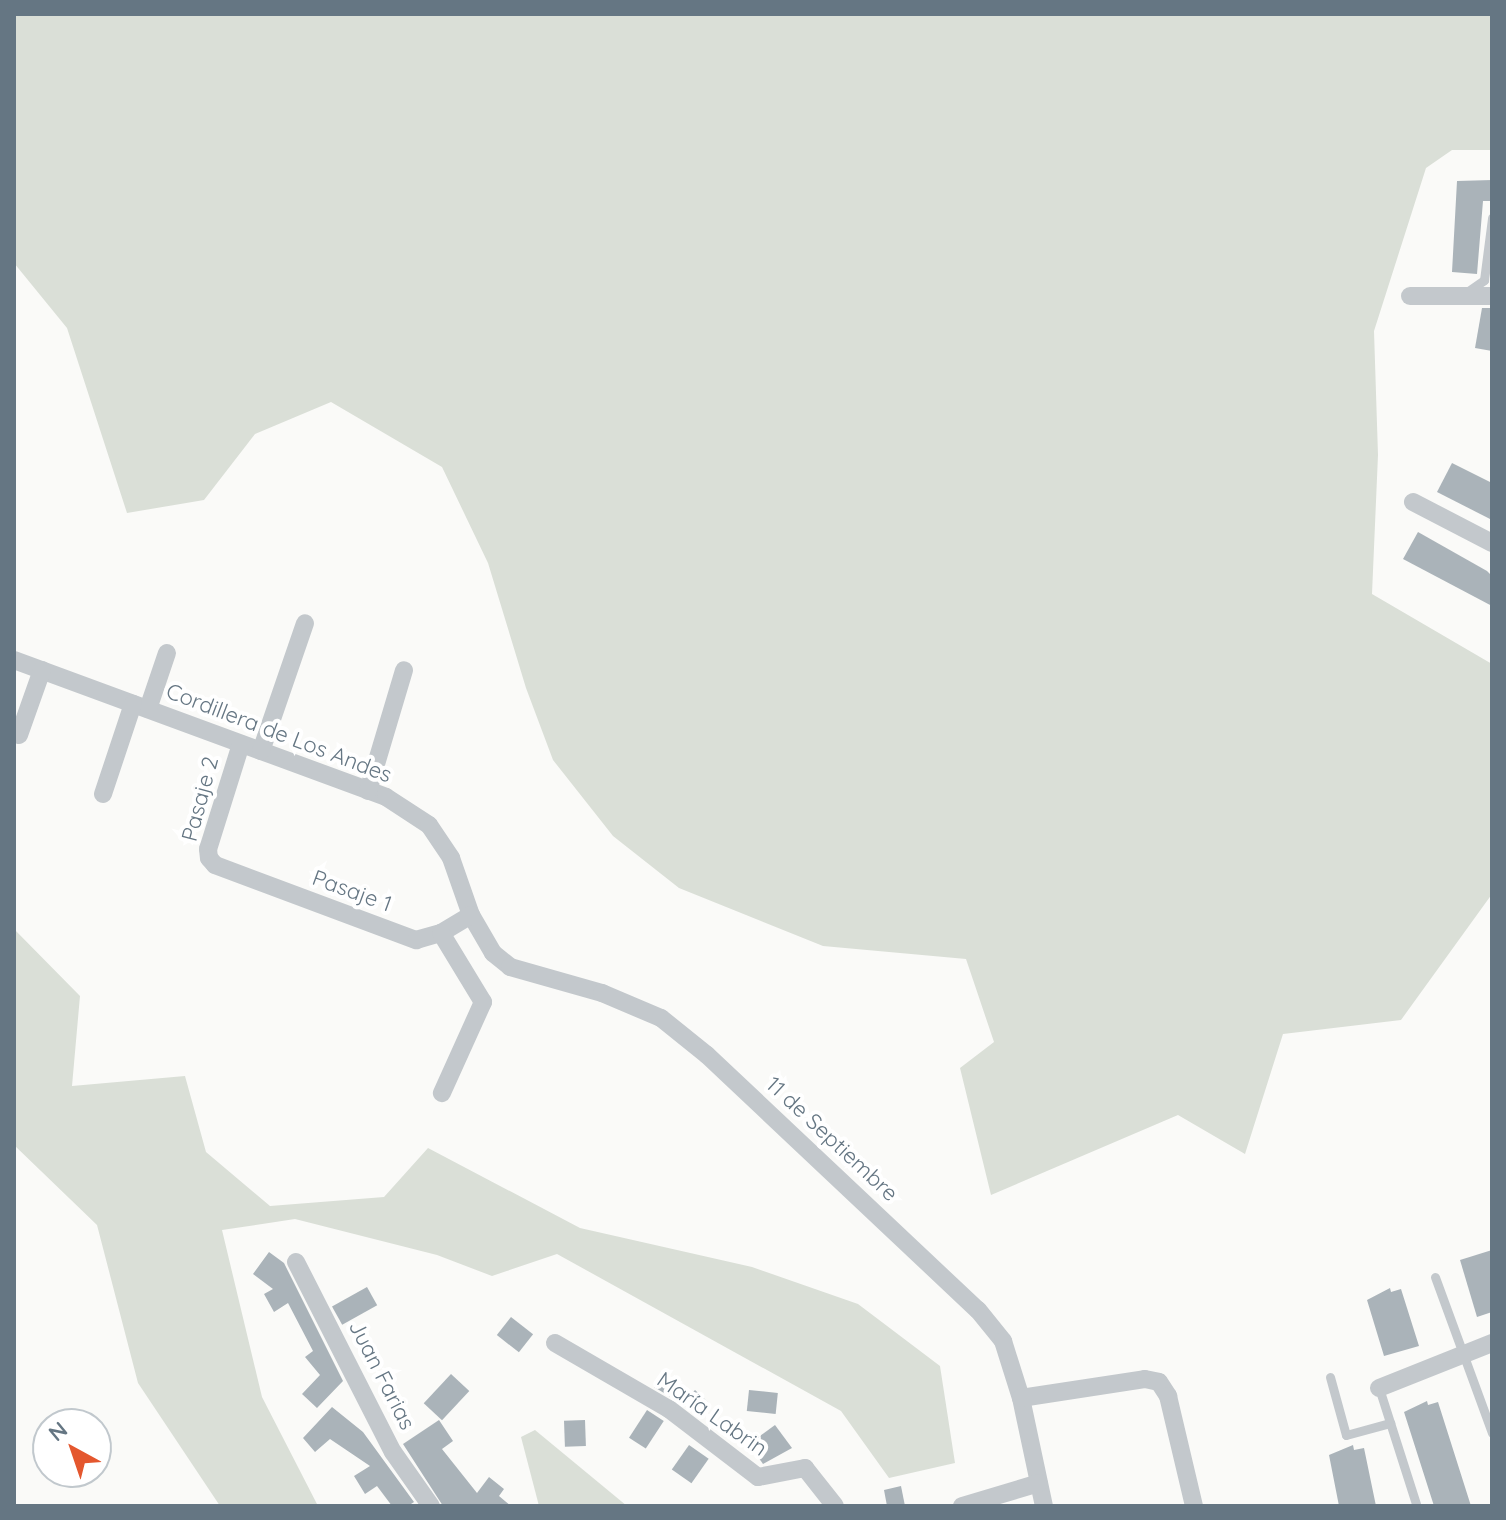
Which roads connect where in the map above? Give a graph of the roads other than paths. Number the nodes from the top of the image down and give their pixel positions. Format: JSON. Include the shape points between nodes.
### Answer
{"nodes":[{"id":1,"x":1492,"y":218,"type":"edge"},
{"id":2,"x":1464,"y":294,"type":"junction"},
{"id":3,"x":1410,"y":296,"type":"dead end"},
{"id":4,"x":1492,"y":296,"type":"edge"},
{"id":5,"x":1413,"y":502,"type":"dead end"},
{"id":6,"x":1492,"y":543,"type":"edge"},
{"id":7,"x":305,"y":623,"type":"dead end"},
{"id":8,"x":167,"y":653,"type":"dead end"},
{"id":9,"x":14,"y":660,"type":"edge"},
{"id":10,"x":42,"y":670,"type":"junction"},
{"id":11,"x":404,"y":670,"type":"dead end"},
{"id":12,"x":140,"y":706,"type":"junction"},
{"id":13,"x":19,"y":735,"type":"dead end"},
{"id":14,"x":241,"y":744,"type":"junction"},
{"id":15,"x":261,"y":751,"type":"junction"},
{"id":16,"x":368,"y":791,"type":"junction"},
{"id":17,"x":103,"y":794,"type":"dead end"},
{"id":18,"x":215,"y":865,"type":"joint"},
{"id":19,"x":471,"y":915,"type":"junction"},
{"id":20,"x":441,"y":933,"type":"junction"},
{"id":21,"x":442,"y":1093,"type":"dead end"},
{"id":22,"x":296,"y":1262,"type":"dead end"},
{"id":23,"x":1435,"y":1277,"type":"dead end"},
{"id":24,"x":555,"y":1343,"type":"dead end"},
{"id":25,"x":1492,"y":1343,"type":"edge"},
{"id":26,"x":1463,"y":1355,"type":"junction"},
{"id":27,"x":1330,"y":1377,"type":"dead end"},
{"id":28,"x":1379,"y":1388,"type":"joint"},
{"id":29,"x":1021,"y":1398,"type":"junction"},
{"id":30,"x":1390,"y":1423,"type":"junction"},
{"id":31,"x":1492,"y":1433,"type":"edge"},
{"id":32,"x":1039,"y":1483,"type":"junction"},
{"id":33,"x":1416,"y":1504,"type":"edge"},
{"id":34,"x":431,"y":1506,"type":"edge"},
{"id":35,"x":835,"y":1506,"type":"edge"},
{"id":36,"x":962,"y":1506,"type":"edge"},
{"id":37,"x":1044,"y":1506,"type":"edge"},
{"id":38,"x":1194,"y":1506,"type":"edge"}],
"edges":[{"from":1,"to":2,"type":"lane","via":[[1484,280]]},
{"from":2,"to":3,"type":"street"},
{"from":2,"to":4,"type":"street"},
{"from":5,"to":6,"type":"street"},
{"from":7,"to":15,"type":"street"},
{"from":8,"to":12,"type":"street"},
{"from":9,"to":10,"type":"street","name":"Cordillera de Los Andes"},
{"from":10,"to":12,"type":"street","name":"Cordillera de Los Andes"},
{"from":10,"to":13,"type":"street"},
{"from":11,"to":16,"type":"street"},
{"from":12,"to":14,"type":"street","name":"Cordillera de Los Andes"},
{"from":12,"to":17,"type":"street"},
{"from":14,"to":15,"type":"street","name":"Cordillera de Los Andes"},
{"from":14,"to":18,"type":"street","name":"Pasaje 2","via":[[208,849]]},
{"from":15,"to":16,"type":"street","name":"Cordillera de Los Andes"},
{"from":16,"to":19,"type":"street","name":"Cordillera de Los Andes","via":[[429,825],[451,858]]},
{"from":18,"to":20,"type":"street","name":"Pasaje 1","via":[[416,940]]},
{"from":19,"to":20,"type":"street","name":"Pasaje 1"},
{"from":19,"to":29,"type":"street","name":"11 de Septiembre","via":[[493,953],[510,967],[602,993],[661,1018],[707,1055],[978,1310],[1003,1341]]},
{"from":20,"to":21,"type":"street","via":[[483,1002]]},
{"from":22,"to":34,"type":"street","name":"Juan Farias","via":[[393,1452]]},
{"from":23,"to":26,"type":"lane"},
{"from":24,"to":35,"type":"street","name":"María Labrin","via":[[669,1409],[758,1477],[805,1468]]},
{"from":25,"to":26,"type":"street"},
{"from":26,"to":28,"type":"street"},
{"from":26,"to":31,"type":"lane"},
{"from":27,"to":30,"type":"lane","via":[[1346,1435]]},
{"from":28,"to":30,"type":"lane"},
{"from":29,"to":32,"type":"street","name":"11 de Septiembre"},
{"from":29,"to":38,"type":"street","via":[[1145,1379],[1159,1382],[1168,1396]]},
{"from":30,"to":33,"type":"lane"},
{"from":32,"to":36,"type":"street"},
{"from":32,"to":37,"type":"street","name":"11 de Septiembre"}]}
